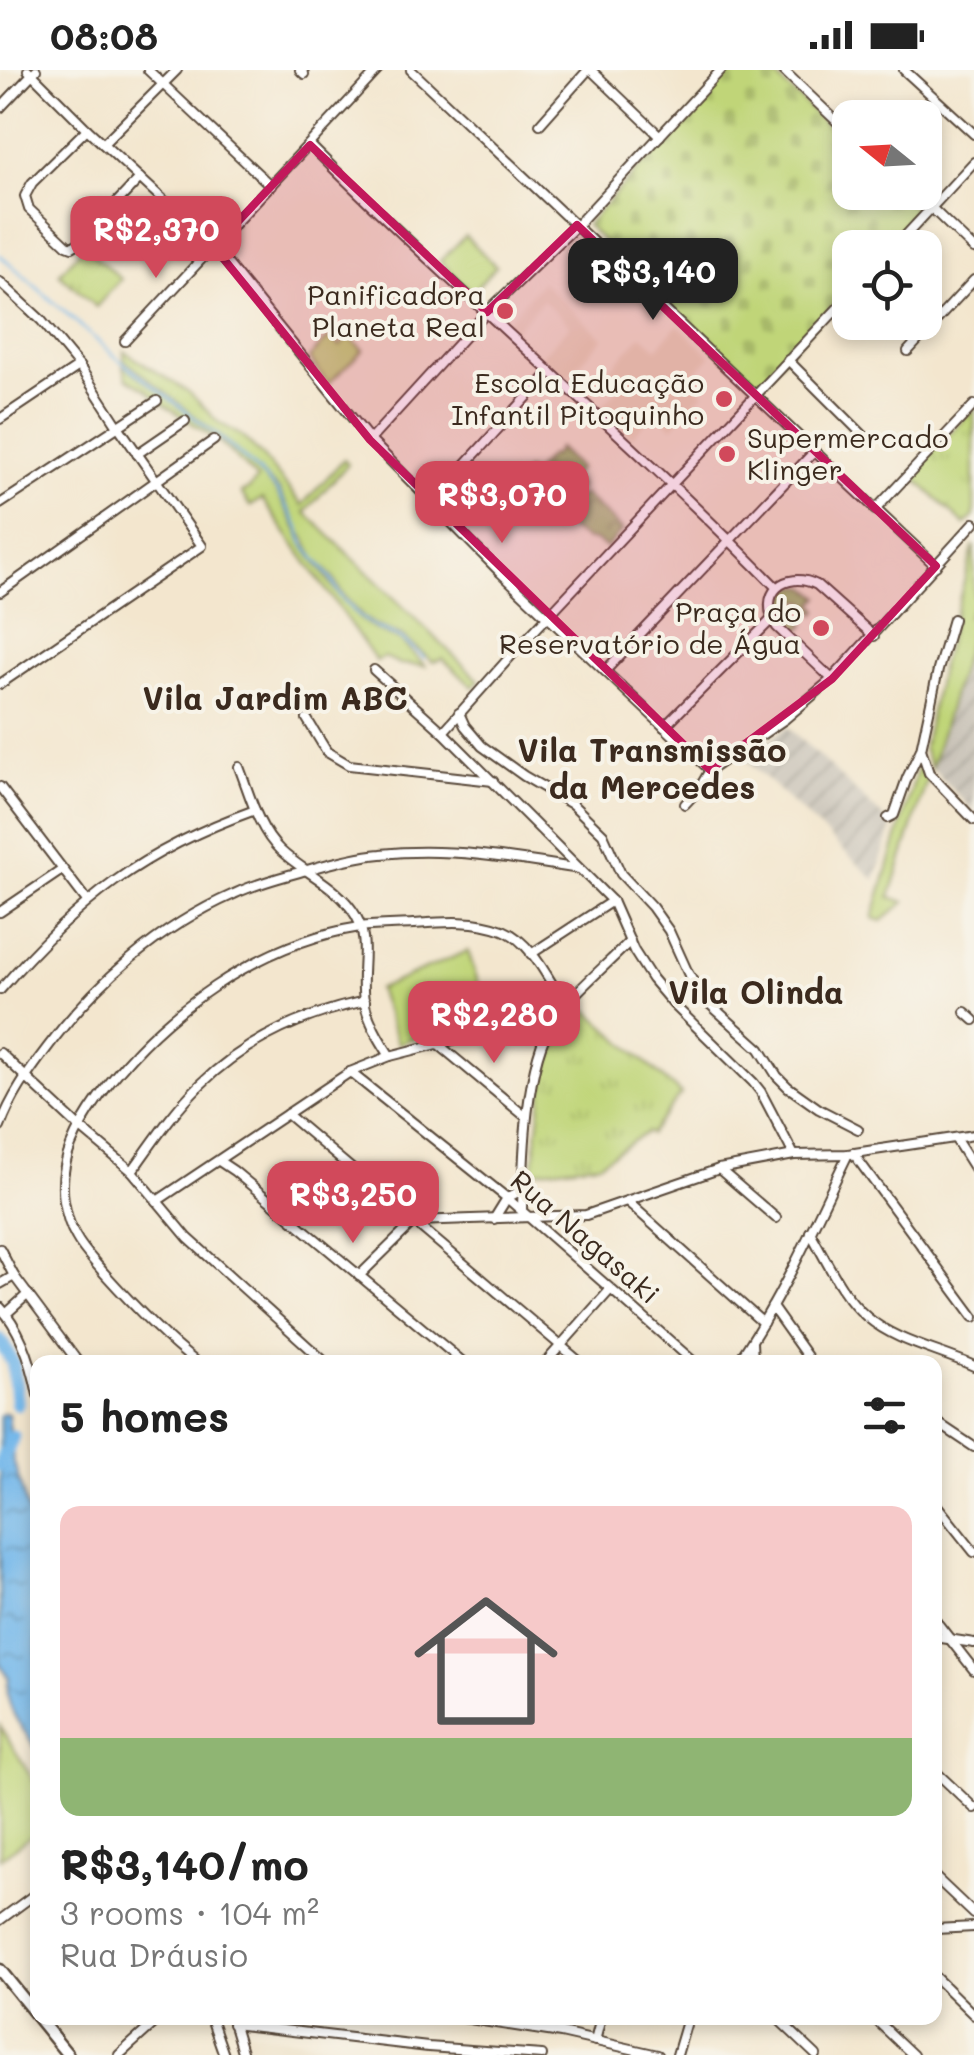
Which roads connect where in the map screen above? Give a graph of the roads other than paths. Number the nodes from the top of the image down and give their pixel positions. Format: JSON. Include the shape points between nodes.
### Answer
{"nodes":[{"id":1,"x":148,"y":70,"type":"edge"},
{"id":2,"x":177,"y":70,"type":"edge"},
{"id":3,"x":378,"y":70,"type":"edge"},
{"id":4,"x":411,"y":70,"type":"edge"},
{"id":5,"x":590,"y":70,"type":"edge"},
{"id":6,"x":721,"y":70,"type":"edge"},
{"id":7,"x":783,"y":70,"type":"edge"},
{"id":8,"x":904,"y":70,"type":"edge"},
{"id":9,"x":32,"y":71,"type":"edge"},
{"id":10,"x":163,"y":84,"type":"junction"},
{"id":11,"x":0,"y":108,"type":"edge"},
{"id":12,"x":832,"y":117,"type":"edge"},
{"id":13,"x":540,"y":124,"type":"dead end"},
{"id":14,"x":87,"y":129,"type":"junction"},
{"id":15,"x":974,"y":134,"type":"edge"},
{"id":16,"x":660,"y":136,"type":"junction"},
{"id":17,"x":103,"y":144,"type":"junction"},
{"id":18,"x":310,"y":144,"type":"junction"},
{"id":19,"x":974,"y":162,"type":"edge"},
{"id":20,"x":140,"y":178,"type":"junction"},
{"id":21,"x":272,"y":186,"type":"junction"},
{"id":22,"x":942,"y":196,"type":"edge"},
{"id":23,"x":929,"y":210,"type":"edge"},
{"id":24,"x":935,"y":210,"type":"edge"},
{"id":25,"x":577,"y":224,"type":"junction"},
{"id":26,"x":911,"y":230,"type":"edge"},
{"id":27,"x":214,"y":246,"type":"junction"},
{"id":28,"x":974,"y":248,"type":"edge"},
{"id":29,"x":974,"y":280,"type":"edge"},
{"id":30,"x":0,"y":282,"type":"edge"},
{"id":31,"x":486,"y":312,"type":"junction"},
{"id":32,"x":832,"y":314,"type":"edge"},
{"id":33,"x":125,"y":341,"type":"dead end"},
{"id":34,"x":908,"y":351,"type":"dead end"},
{"id":35,"x":788,"y":360,"type":"junction"},
{"id":36,"x":79,"y":366,"type":"junction"},
{"id":37,"x":550,"y":372,"type":"junction"},
{"id":38,"x":756,"y":395,"type":"junction"},
{"id":39,"x":156,"y":401,"type":"dead end"},
{"id":40,"x":974,"y":405,"type":"edge"},
{"id":41,"x":0,"y":419,"type":"edge"},
{"id":42,"x":184,"y":421,"type":"dead end"},
{"id":43,"x":118,"y":426,"type":"junction"},
{"id":44,"x":214,"y":440,"type":"dead end"},
{"id":45,"x":370,"y":440,"type":"junction"},
{"id":46,"x":870,"y":442,"type":"dead end"},
{"id":47,"x":814,"y":452,"type":"junction"},
{"id":48,"x":137,"y":454,"type":"junction"},
{"id":49,"x":156,"y":482,"type":"junction"},
{"id":50,"x":672,"y":484,"type":"junction"},
{"id":51,"x":432,"y":501,"type":"junction"},
{"id":52,"x":0,"y":504,"type":"edge"},
{"id":53,"x":875,"y":510,"type":"junction"},
{"id":54,"x":974,"y":523,"type":"edge"},
{"id":55,"x":730,"y":540,"type":"junction"},
{"id":56,"x":936,"y":566,"type":"junction"},
{"id":57,"x":776,"y":587,"type":"junction"},
{"id":58,"x":0,"y":592,"type":"edge"},
{"id":59,"x":548,"y":616,"type":"junction"},
{"id":60,"x":772,"y":619,"type":"junction"},
{"id":61,"x":953,"y":619,"type":"dead end"},
{"id":62,"x":874,"y":636,"type":"junction"},
{"id":63,"x":374,"y":670,"type":"dead end"},
{"id":64,"x":605,"y":671,"type":"junction"},
{"id":65,"x":832,"y":679,"type":"junction"},
{"id":66,"x":0,"y":684,"type":"edge"},
{"id":67,"x":459,"y":712,"type":"junction"},
{"id":68,"x":307,"y":719,"type":"dead end"},
{"id":69,"x":664,"y":727,"type":"junction"},
{"id":70,"x":443,"y":732,"type":"junction"},
{"id":71,"x":921,"y":749,"type":"junction"},
{"id":72,"x":239,"y":768,"type":"dead end"},
{"id":73,"x":710,"y":770,"type":"junction"},
{"id":74,"x":492,"y":781,"type":"junction"},
{"id":75,"x":0,"y":787,"type":"edge"},
{"id":76,"x":684,"y":804,"type":"dead end"},
{"id":77,"x":256,"y":810,"type":"junction"},
{"id":78,"x":888,"y":818,"type":"dead end"},
{"id":79,"x":974,"y":820,"type":"edge"},
{"id":80,"x":580,"y":868,"type":"junction"},
{"id":81,"x":62,"y":870,"type":"junction"},
{"id":82,"x":307,"y":870,"type":"junction"},
{"id":83,"x":88,"y":901,"type":"junction"},
{"id":84,"x":612,"y":901,"type":"junction"},
{"id":85,"x":0,"y":912,"type":"edge"},
{"id":86,"x":362,"y":927,"type":"junction"},
{"id":87,"x":630,"y":941,"type":"junction"},
{"id":88,"x":531,"y":954,"type":"junction"},
{"id":89,"x":0,"y":990,"type":"edge"},
{"id":90,"x":364,"y":1001,"type":"junction"},
{"id":91,"x":565,"y":1005,"type":"junction"},
{"id":92,"x":965,"y":1012,"type":"dead end"},
{"id":93,"x":974,"y":1020,"type":"edge"},
{"id":94,"x":551,"y":1024,"type":"junction"},
{"id":95,"x":438,"y":1044,"type":"junction"},
{"id":96,"x":0,"y":1053,"type":"edge"},
{"id":97,"x":390,"y":1056,"type":"junction"},
{"id":98,"x":350,"y":1072,"type":"junction"},
{"id":99,"x":26,"y":1076,"type":"junction"},
{"id":100,"x":287,"y":1114,"type":"junction"},
{"id":101,"x":526,"y":1118,"type":"junction"},
{"id":102,"x":0,"y":1126,"type":"edge"},
{"id":103,"x":78,"y":1126,"type":"junction"},
{"id":104,"x":858,"y":1130,"type":"dead end"},
{"id":105,"x":974,"y":1135,"type":"edge"},
{"id":106,"x":955,"y":1138,"type":"junction"},
{"id":107,"x":794,"y":1154,"type":"junction"},
{"id":108,"x":850,"y":1154,"type":"junction"},
{"id":109,"x":219,"y":1161,"type":"junction"},
{"id":110,"x":974,"y":1168,"type":"edge"},
{"id":111,"x":719,"y":1169,"type":"junction"},
{"id":112,"x":132,"y":1171,"type":"junction"},
{"id":113,"x":522,"y":1190,"type":"junction"},
{"id":114,"x":508,"y":1198,"type":"junction"},
{"id":115,"x":157,"y":1201,"type":"junction"},
{"id":116,"x":627,"y":1201,"type":"junction"},
{"id":117,"x":526,"y":1214,"type":"junction"},
{"id":118,"x":776,"y":1218,"type":"dead end"},
{"id":119,"x":494,"y":1219,"type":"junction"},
{"id":120,"x":415,"y":1221,"type":"junction"},
{"id":121,"x":810,"y":1232,"type":"junction"},
{"id":122,"x":0,"y":1250,"type":"edge"},
{"id":123,"x":14,"y":1276,"type":"junction"},
{"id":124,"x":359,"y":1276,"type":"junction"},
{"id":125,"x":0,"y":1284,"type":"edge"},
{"id":126,"x":610,"y":1290,"type":"junction"},
{"id":127,"x":28,"y":1294,"type":"junction"},
{"id":128,"x":772,"y":1307,"type":"junction"},
{"id":129,"x":3,"y":1310,"type":"edge"},
{"id":130,"x":974,"y":1317,"type":"edge"},
{"id":131,"x":763,"y":1323,"type":"junction"},
{"id":132,"x":752,"y":1342,"type":"junction"},
{"id":133,"x":560,"y":1346,"type":"junction"},
{"id":134,"x":73,"y":1355,"type":"edge"},
{"id":135,"x":187,"y":1355,"type":"edge"},
{"id":136,"x":317,"y":1355,"type":"edge"},
{"id":137,"x":455,"y":1355,"type":"edge"},
{"id":138,"x":552,"y":1355,"type":"edge"},
{"id":139,"x":571,"y":1355,"type":"edge"},
{"id":140,"x":686,"y":1355,"type":"edge"},
{"id":141,"x":743,"y":1355,"type":"edge"},
{"id":142,"x":753,"y":1355,"type":"edge"},
{"id":143,"x":806,"y":1355,"type":"edge"},
{"id":144,"x":30,"y":1366,"type":"edge"},
{"id":145,"x":974,"y":1366,"type":"edge"},
{"id":146,"x":942,"y":1426,"type":"edge"},
{"id":147,"x":974,"y":1447,"type":"edge"},
{"id":148,"x":942,"y":1512,"type":"edge"},
{"id":149,"x":974,"y":1552,"type":"edge"},
{"id":150,"x":942,"y":1629,"type":"edge"},
{"id":151,"x":942,"y":1638,"type":"edge"},
{"id":152,"x":950,"y":1639,"type":"junction"},
{"id":153,"x":974,"y":1642,"type":"edge"},
{"id":154,"x":974,"y":1670,"type":"edge"},
{"id":155,"x":942,"y":1778,"type":"edge"},
{"id":156,"x":974,"y":1808,"type":"edge"},
{"id":157,"x":942,"y":1884,"type":"edge"},
{"id":158,"x":30,"y":1898,"type":"edge"},
{"id":159,"x":974,"y":1914,"type":"edge"},
{"id":160,"x":0,"y":1920,"type":"edge"},
{"id":161,"x":974,"y":1927,"type":"edge"},
{"id":162,"x":942,"y":1929,"type":"edge"},
{"id":163,"x":0,"y":1970,"type":"edge"},
{"id":164,"x":942,"y":1985,"type":"edge"},
{"id":165,"x":942,"y":1992,"type":"edge"},
{"id":166,"x":949,"y":1992,"type":"junction"},
{"id":167,"x":30,"y":2007,"type":"edge"},
{"id":168,"x":974,"y":2015,"type":"edge"},
{"id":169,"x":44,"y":2025,"type":"edge"},
{"id":170,"x":148,"y":2025,"type":"edge"},
{"id":171,"x":213,"y":2025,"type":"edge"},
{"id":172,"x":233,"y":2025,"type":"edge"},
{"id":173,"x":262,"y":2025,"type":"edge"},
{"id":174,"x":515,"y":2025,"type":"edge"},
{"id":175,"x":600,"y":2025,"type":"edge"},
{"id":176,"x":686,"y":2025,"type":"edge"},
{"id":177,"x":784,"y":2025,"type":"edge"},
{"id":178,"x":881,"y":2025,"type":"edge"},
{"id":179,"x":548,"y":2031,"type":"junction"},
{"id":180,"x":238,"y":2039,"type":"junction"},
{"id":181,"x":594,"y":2041,"type":"junction"},
{"id":182,"x":68,"y":2055,"type":"edge"},
{"id":183,"x":119,"y":2055,"type":"edge"},
{"id":184,"x":223,"y":2055,"type":"edge"},
{"id":185,"x":244,"y":2055,"type":"edge"},
{"id":186,"x":542,"y":2055,"type":"edge"},
{"id":187,"x":658,"y":2055,"type":"edge"},
{"id":188,"x":677,"y":2055,"type":"edge"},
{"id":189,"x":816,"y":2055,"type":"edge"},
{"id":190,"x":913,"y":2055,"type":"edge"}],
"edges":[{"from":1,"to":10,"type":"street"},
{"from":2,"to":10,"type":"street"},
{"from":3,"to":18,"type":"street"},
{"from":4,"to":25,"type":"street"},
{"from":5,"to":13,"type":"street"},
{"from":5,"to":16,"type":"street"},
{"from":6,"to":16,"type":"street"},
{"from":7,"to":12,"type":"street"},
{"from":8,"to":15,"type":"street"},
{"from":9,"to":11,"type":"street"},
{"from":9,"to":14,"type":"street"},
{"from":10,"to":17,"type":"street"},
{"from":10,"to":21,"type":"street"},
{"from":14,"to":17,"type":"street"},
{"from":14,"to":20,"type":"street","via":[[25,196],[29,209],[67,245],[77,244]]},
{"from":16,"to":25,"type":"street"},
{"from":17,"to":20,"type":"street"},
{"from":18,"to":21,"type":"street"},
{"from":18,"to":31,"type":"street"},
{"from":19,"to":22,"type":"street"},
{"from":20,"to":27,"type":"street"},
{"from":21,"to":27,"type":"street"},
{"from":23,"to":26,"type":"street"},
{"from":24,"to":28,"type":"street"},
{"from":25,"to":31,"type":"street"},
{"from":25,"to":38,"type":"street"},
{"from":27,"to":33,"type":"street"},
{"from":27,"to":45,"type":"street"},
{"from":29,"to":34,"type":"street"},
{"from":30,"to":36,"type":"street"},
{"from":31,"to":37,"type":"street"},
{"from":31,"to":45,"type":"street"},
{"from":32,"to":35,"type":"street"},
{"from":35,"to":38,"type":"street"},
{"from":35,"to":46,"type":"street"},
{"from":36,"to":41,"type":"street"},
{"from":36,"to":43,"type":"street"},
{"from":37,"to":50,"type":"street"},
{"from":37,"to":51,"type":"street"},
{"from":38,"to":47,"type":"street"},
{"from":38,"to":50,"type":"street"},
{"from":39,"to":43,"type":"street"},
{"from":40,"to":53,"type":"street"},
{"from":42,"to":48,"type":"street"},
{"from":43,"to":48,"type":"street"},
{"from":43,"to":52,"type":"street"},
{"from":44,"to":49,"type":"street"},
{"from":45,"to":51,"type":"street"},
{"from":47,"to":53,"type":"street"},
{"from":47,"to":55,"type":"street"},
{"from":48,"to":49,"type":"street"},
{"from":49,"to":58,"type":"street"},
{"from":49,"to":66,"type":"street","via":[[202,546]]},
{"from":50,"to":55,"type":"street"},
{"from":50,"to":59,"type":"street"},
{"from":51,"to":59,"type":"street"},
{"from":53,"to":56,"type":"street"},
{"from":54,"to":56,"type":"street"},
{"from":55,"to":57,"type":"street"},
{"from":55,"to":64,"type":"street"},
{"from":56,"to":62,"type":"street"},
{"from":57,"to":60,"type":"street"},
{"from":57,"to":62,"type":"street","via":[[797,579],[818,585]]},
{"from":59,"to":64,"type":"street"},
{"from":59,"to":67,"type":"street"},
{"from":60,"to":65,"type":"street"},
{"from":60,"to":69,"type":"street"},
{"from":61,"to":71,"type":"street"},
{"from":62,"to":65,"type":"street"},
{"from":63,"to":70,"type":"street"},
{"from":64,"to":69,"type":"street"},
{"from":65,"to":73,"type":"street"},
{"from":67,"to":70,"type":"street"},
{"from":67,"to":104,"type":"street","via":[[482,746],[572,804],[603,834],[622,874],[670,930],[702,998],[760,1049],[788,1087]]},
{"from":68,"to":74,"type":"street","via":[[327,752],[350,765]]},
{"from":69,"to":73,"type":"street"},
{"from":70,"to":74,"type":"street"},
{"from":71,"to":78,"type":"street"},
{"from":71,"to":79,"type":"street","via":[[929,773]]},
{"from":72,"to":77,"type":"street"},
{"from":73,"to":76,"type":"street"},
{"from":74,"to":80,"type":"street"},
{"from":75,"to":81,"type":"street"},
{"from":77,"to":82,"type":"street","via":[[278,848]]},
{"from":77,"to":83,"type":"street","via":[[156,853]]},
{"from":80,"to":82,"type":"street","via":[[446,851],[354,857]]},
{"from":80,"to":84,"type":"street"},
{"from":81,"to":83,"type":"street"},
{"from":81,"to":85,"type":"street"},
{"from":82,"to":86,"type":"street","via":[[350,907]]},
{"from":82,"to":99,"type":"street","via":[[220,900],[122,965],[73,1013]]},
{"from":83,"to":89,"type":"street"},
{"from":84,"to":87,"type":"street"},
{"from":84,"to":88,"type":"street"},
{"from":86,"to":88,"type":"street","via":[[478,924],[507,932]]},
{"from":86,"to":90,"type":"street"},
{"from":86,"to":103,"type":"street","via":[[271,956],[187,1005],[114,1077]]},
{"from":87,"to":91,"type":"street"},
{"from":87,"to":107,"type":"street","via":[[664,994],[761,1092]]},
{"from":88,"to":91,"type":"street"},
{"from":90,"to":97,"type":"street"},
{"from":90,"to":112,"type":"street","via":[[319,1012],[238,1054],[200,1086]]},
{"from":91,"to":94,"type":"street"},
{"from":92,"to":93,"type":"street"},
{"from":94,"to":95,"type":"street","via":[[527,1021]]},
{"from":94,"to":101,"type":"street"},
{"from":95,"to":97,"type":"street"},
{"from":95,"to":101,"type":"street"},
{"from":96,"to":99,"type":"street"},
{"from":97,"to":98,"type":"street"},
{"from":98,"to":100,"type":"street"},
{"from":98,"to":114,"type":"street","name":"Rua Nagasaki"},
{"from":99,"to":102,"type":"street"},
{"from":99,"to":103,"type":"street"},
{"from":100,"to":109,"type":"street"},
{"from":100,"to":120,"type":"street"},
{"from":101,"to":113,"type":"street"},
{"from":103,"to":112,"type":"street"},
{"from":103,"to":135,"type":"street","via":[[63,1182],[75,1236]]},
{"from":105,"to":106,"type":"street"},
{"from":106,"to":108,"type":"street"},
{"from":106,"to":110,"type":"street"},
{"from":107,"to":108,"type":"street"},
{"from":107,"to":111,"type":"street"},
{"from":108,"to":121,"type":"street"},
{"from":108,"to":130,"type":"street"},
{"from":109,"to":115,"type":"street"},
{"from":109,"to":124,"type":"street"},
{"from":111,"to":116,"type":"street"},
{"from":111,"to":118,"type":"street"},
{"from":112,"to":115,"type":"street"},
{"from":113,"to":114,"type":"street"},
{"from":113,"to":117,"type":"street"},
{"from":114,"to":117,"type":"street","name":"Rua Nagasaki"},
{"from":114,"to":119,"type":"street"},
{"from":115,"to":136,"type":"street","via":[[188,1238]]},
{"from":116,"to":117,"type":"street","via":[[586,1215]]},
{"from":116,"to":131,"type":"street"},
{"from":117,"to":119,"type":"street"},
{"from":117,"to":126,"type":"street","name":"Rua Nagasaki"},
{"from":119,"to":120,"type":"street"},
{"from":120,"to":124,"type":"street"},
{"from":120,"to":133,"type":"street"},
{"from":121,"to":128,"type":"street"},
{"from":121,"to":145,"type":"street","via":[[867,1318]]},
{"from":122,"to":123,"type":"street"},
{"from":123,"to":125,"type":"street"},
{"from":123,"to":127,"type":"street"},
{"from":124,"to":137,"type":"street"},
{"from":126,"to":133,"type":"street"},
{"from":126,"to":140,"type":"street","name":"Rua Nagasaki"},
{"from":127,"to":129,"type":"street"},
{"from":127,"to":134,"type":"street"},
{"from":128,"to":131,"type":"street"},
{"from":128,"to":143,"type":"street"},
{"from":129,"to":144,"type":"street"},
{"from":131,"to":132,"type":"street"},
{"from":132,"to":141,"type":"street"},
{"from":132,"to":142,"type":"street"},
{"from":133,"to":138,"type":"street"},
{"from":133,"to":139,"type":"street"},
{"from":146,"to":147,"type":"street"},
{"from":148,"to":149,"type":"street"},
{"from":150,"to":152,"type":"street"},
{"from":151,"to":152,"type":"street"},
{"from":152,"to":153,"type":"street"},
{"from":152,"to":154,"type":"street"},
{"from":155,"to":156,"type":"street"},
{"from":157,"to":159,"type":"street"},
{"from":158,"to":160,"type":"street"},
{"from":161,"to":162,"type":"street"},
{"from":163,"to":167,"type":"main road"},
{"from":164,"to":166,"type":"street"},
{"from":165,"to":166,"type":"street"},
{"from":166,"to":168,"type":"street"},
{"from":169,"to":182,"type":"main road"},
{"from":170,"to":183,"type":"street"},
{"from":171,"to":184,"type":"street"},
{"from":172,"to":180,"type":"street"},
{"from":173,"to":186,"type":"street"},
{"from":174,"to":179,"type":"street"},
{"from":175,"to":181,"type":"street"},
{"from":176,"to":188,"type":"street"},
{"from":177,"to":189,"type":"street"},
{"from":178,"to":190,"type":"street"},
{"from":179,"to":181,"type":"street"},
{"from":179,"to":186,"type":"street"},
{"from":180,"to":184,"type":"street"},
{"from":180,"to":185,"type":"street"},
{"from":181,"to":187,"type":"street"}]}
